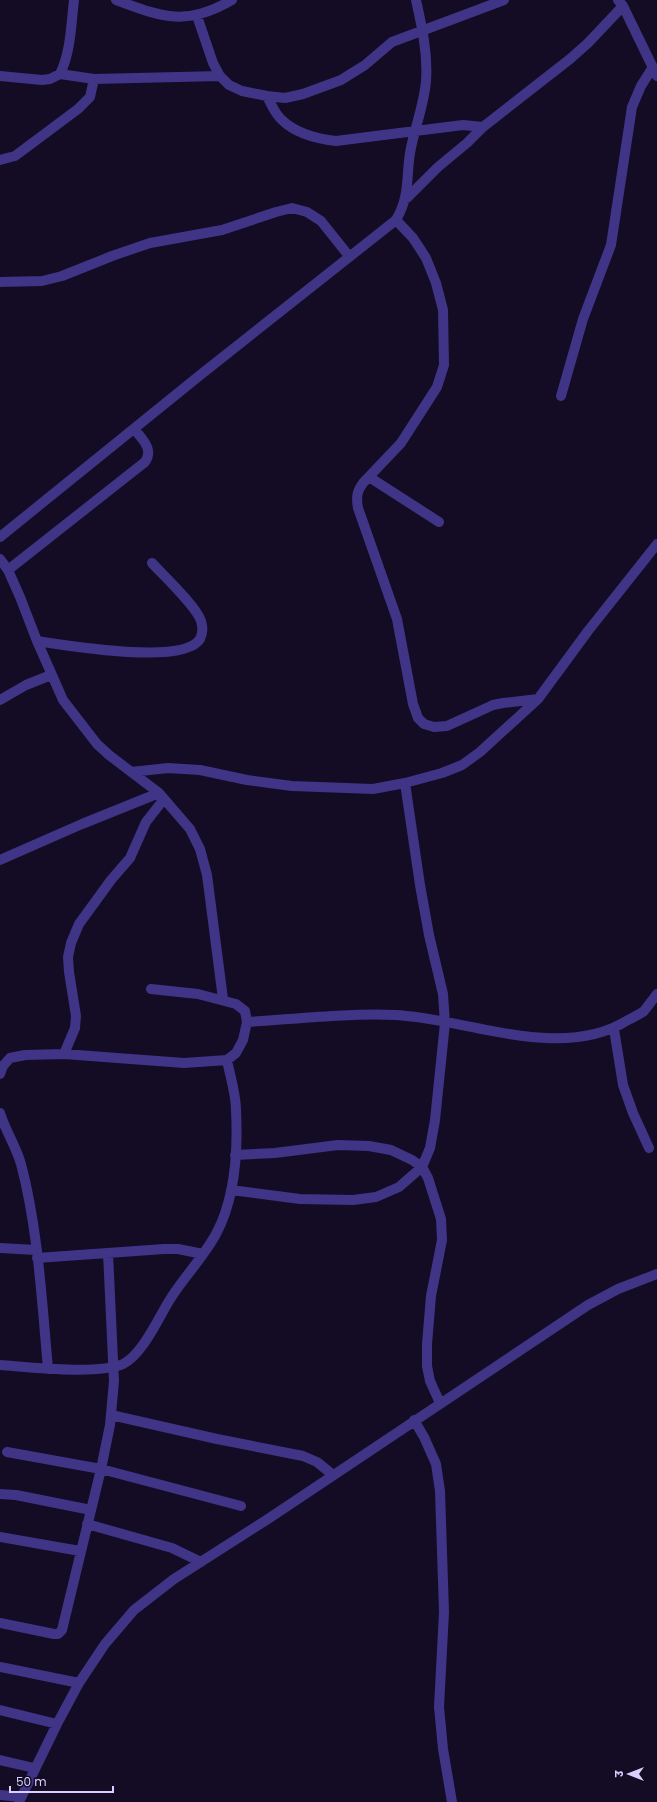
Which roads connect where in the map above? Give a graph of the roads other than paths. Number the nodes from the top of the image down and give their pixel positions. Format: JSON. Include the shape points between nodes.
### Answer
{"nodes":[{"id":1,"x":74,"y":0,"type":"edge"},
{"id":2,"x":116,"y":0,"type":"edge"},
{"id":3,"x":232,"y":0,"type":"edge"},
{"id":4,"x":416,"y":0,"type":"edge"},
{"id":5,"x":504,"y":0,"type":"edge"},
{"id":6,"x":620,"y":3,"type":"edge"},
{"id":7,"x":197,"y":16,"type":"junction"},
{"id":8,"x":422,"y":30,"type":"junction"},
{"id":9,"x":655,"y":72,"type":"edge"},
{"id":10,"x":60,"y":74,"type":"junction"},
{"id":11,"x":0,"y":76,"type":"edge"},
{"id":12,"x":220,"y":76,"type":"junction"},
{"id":13,"x":94,"y":79,"type":"junction"},
{"id":14,"x":267,"y":96,"type":"junction"},
{"id":15,"x":482,"y":127,"type":"junction"},
{"id":16,"x":414,"y":132,"type":"junction"},
{"id":17,"x":0,"y":160,"type":"edge"},
{"id":18,"x":406,"y":198,"type":"junction"},
{"id":19,"x":396,"y":220,"type":"junction"},
{"id":20,"x":350,"y":256,"type":"junction"},
{"id":21,"x":0,"y":282,"type":"edge"},
{"id":22,"x":561,"y":396,"type":"dead end"},
{"id":23,"x":134,"y":429,"type":"junction"},
{"id":24,"x":369,"y":477,"type":"junction"},
{"id":25,"x":439,"y":522,"type":"dead end"},
{"id":26,"x":0,"y":537,"type":"edge"},
{"id":27,"x":657,"y":544,"type":"edge"},
{"id":28,"x":0,"y":559,"type":"edge"},
{"id":29,"x":152,"y":563,"type":"dead end"},
{"id":30,"x":8,"y":570,"type":"junction"},
{"id":31,"x":37,"y":641,"type":"junction"},
{"id":32,"x":51,"y":675,"type":"junction"},
{"id":33,"x":538,"y":699,"type":"junction"},
{"id":34,"x":0,"y":700,"type":"edge"},
{"id":35,"x":132,"y":772,"type":"junction"},
{"id":36,"x":405,"y":783,"type":"junction"},
{"id":37,"x":162,"y":796,"type":"junction"},
{"id":38,"x":0,"y":860,"type":"edge"},
{"id":39,"x":151,"y":989,"type":"dead end"},
{"id":40,"x":657,"y":994,"type":"edge"},
{"id":41,"x":223,"y":999,"type":"junction"},
{"id":42,"x":247,"y":1022,"type":"junction"},
{"id":43,"x":445,"y":1023,"type":"junction"},
{"id":44,"x":614,"y":1029,"type":"junction"},
{"id":45,"x":64,"y":1054,"type":"junction"},
{"id":46,"x":227,"y":1060,"type":"junction"},
{"id":47,"x":0,"y":1074,"type":"edge"},
{"id":48,"x":0,"y":1116,"type":"edge"},
{"id":49,"x":649,"y":1148,"type":"dead end"},
{"id":50,"x":235,"y":1155,"type":"junction"},
{"id":51,"x":422,"y":1167,"type":"junction"},
{"id":52,"x":231,"y":1190,"type":"junction"},
{"id":53,"x":0,"y":1248,"type":"edge"},
{"id":54,"x":108,"y":1253,"type":"junction"},
{"id":55,"x":36,"y":1254,"type":"junction"},
{"id":56,"x":203,"y":1254,"type":"junction"},
{"id":57,"x":657,"y":1274,"type":"edge"},
{"id":58,"x":0,"y":1365,"type":"edge"},
{"id":59,"x":113,"y":1367,"type":"junction"},
{"id":60,"x":48,"y":1369,"type":"junction"},
{"id":61,"x":440,"y":1403,"type":"junction"},
{"id":62,"x":111,"y":1414,"type":"junction"},
{"id":63,"x":414,"y":1420,"type":"junction"},
{"id":64,"x":7,"y":1452,"type":"dead end"},
{"id":65,"x":101,"y":1469,"type":"junction"},
{"id":66,"x":333,"y":1475,"type":"junction"},
{"id":67,"x":0,"y":1494,"type":"edge"},
{"id":68,"x":241,"y":1506,"type":"dead end"},
{"id":69,"x":91,"y":1510,"type":"junction"},
{"id":70,"x":87,"y":1524,"type":"junction"},
{"id":71,"x":0,"y":1537,"type":"edge"},
{"id":72,"x":80,"y":1551,"type":"junction"},
{"id":73,"x":201,"y":1562,"type":"junction"},
{"id":74,"x":0,"y":1623,"type":"edge"},
{"id":75,"x":0,"y":1667,"type":"edge"},
{"id":76,"x":80,"y":1683,"type":"junction"},
{"id":77,"x":0,"y":1710,"type":"edge"},
{"id":78,"x":57,"y":1724,"type":"junction"},
{"id":79,"x":0,"y":1760,"type":"edge"},
{"id":80,"x":34,"y":1768,"type":"junction"},
{"id":81,"x":0,"y":1795,"type":"edge"},
{"id":82,"x":20,"y":1800,"type":"edge"},
{"id":83,"x":452,"y":1802,"type":"edge"}],
"edges":[{"from":1,"to":10,"type":"street","via":[[66,62]]},
{"from":2,"to":7,"type":"street","via":[[158,14],[176,17]]},
{"from":3,"to":7,"type":"street"},
{"from":4,"to":8,"type":"street"},
{"from":5,"to":8,"type":"street"},
{"from":6,"to":9,"type":"street"},
{"from":6,"to":15,"type":"street","via":[[588,43]]},
{"from":7,"to":12,"type":"street"},
{"from":8,"to":14,"type":"street","via":[[392,42],[342,80],[304,94],[285,98]]},
{"from":8,"to":16,"type":"street","via":[[426,81]]},
{"from":9,"to":22,"type":"street","via":[[641,86],[632,107],[611,245],[583,319]]},
{"from":10,"to":11,"type":"street","via":[[42,80]]},
{"from":10,"to":13,"type":"street"},
{"from":12,"to":13,"type":"street"},
{"from":12,"to":14,"type":"street","via":[[235,88]]},
{"from":13,"to":17,"type":"street","via":[[90,97],[78,109],[15,156]]},
{"from":14,"to":16,"type":"street","via":[[282,121],[320,139],[336,141]]},
{"from":15,"to":16,"type":"street","via":[[463,125]]},
{"from":15,"to":18,"type":"street"},
{"from":16,"to":18,"type":"street"},
{"from":18,"to":19,"type":"street"},
{"from":19,"to":20,"type":"street"},
{"from":19,"to":24,"type":"street","via":[[413,238],[426,258],[436,283],[443,310],[444,365],[437,387],[401,443]]},
{"from":20,"to":21,"type":"street","via":[[321,221],[307,212],[292,208],[222,230],[150,243],[62,276],[42,281]]},
{"from":20,"to":23,"type":"street"},
{"from":23,"to":26,"type":"street"},
{"from":23,"to":30,"type":"street","via":[[149,450],[145,462]]},
{"from":24,"to":25,"type":"street"},
{"from":24,"to":33,"type":"street","via":[[358,490],[358,508],[397,619],[418,718],[424,724],[434,727],[447,726],[503,702]]},
{"from":27,"to":33,"type":"street"},
{"from":28,"to":30,"type":"street"},
{"from":29,"to":31,"type":"street","via":[[201,619],[203,630],[194,644],[172,651],[140,653]]},
{"from":30,"to":31,"type":"street"},
{"from":31,"to":32,"type":"street"},
{"from":32,"to":34,"type":"street","via":[[26,685]]},
{"from":32,"to":35,"type":"street","via":[[62,700],[83,727],[109,755]]},
{"from":33,"to":36,"type":"street","via":[[462,765]]},
{"from":35,"to":36,"type":"street","via":[[168,768],[200,770],[292,786],[373,788]]},
{"from":35,"to":37,"type":"street"},
{"from":36,"to":43,"type":"street","via":[[420,886],[443,994]]},
{"from":37,"to":38,"type":"street","via":[[82,824]]},
{"from":37,"to":41,"type":"street","via":[[190,829],[200,849],[207,875]]},
{"from":37,"to":45,"type":"street","via":[[146,822],[130,858],[79,924],[71,943],[68,956],[69,972],[76,1016],[73,1034]]},
{"from":39,"to":41,"type":"street"},
{"from":40,"to":44,"type":"street","via":[[643,1011]]},
{"from":41,"to":42,"type":"street","via":[[245,1011]]},
{"from":42,"to":43,"type":"street","via":[[397,1015]]},
{"from":42,"to":46,"type":"street","via":[[244,1040],[236,1053]]},
{"from":43,"to":44,"type":"street","via":[[481,1030],[560,1038],[590,1036]]},
{"from":43,"to":51,"type":"street","via":[[435,1120],[430,1148]]},
{"from":44,"to":49,"type":"street","via":[[623,1085]]},
{"from":45,"to":46,"type":"street","via":[[178,1062]]},
{"from":45,"to":47,"type":"street","via":[[10,1058],[2,1066]]},
{"from":46,"to":50,"type":"street","via":[[236,1109]]},
{"from":48,"to":55,"type":"street","via":[[21,1162]]},
{"from":50,"to":51,"type":"street","via":[[338,1145],[369,1146],[391,1150]]},
{"from":50,"to":52,"type":"street"},
{"from":51,"to":52,"type":"street","via":[[399,1187],[376,1197],[353,1200],[300,1199]]},
{"from":51,"to":61,"type":"street","via":[[441,1219],[442,1240],[431,1296],[427,1344],[430,1381]]},
{"from":52,"to":56,"type":"street","via":[[216,1234]]},
{"from":53,"to":55,"type":"street"},
{"from":54,"to":55,"type":"street"},
{"from":54,"to":56,"type":"street","via":[[178,1249]]},
{"from":54,"to":59,"type":"street"},
{"from":55,"to":60,"type":"street"},
{"from":56,"to":59,"type":"street","via":[[179,1285],[137,1353],[124,1363]]},
{"from":57,"to":61,"type":"street","via":[[618,1289],[588,1305]]},
{"from":58,"to":60,"type":"street"},
{"from":59,"to":60,"type":"street"},
{"from":59,"to":62,"type":"street"},
{"from":61,"to":63,"type":"street"},
{"from":62,"to":65,"type":"street"},
{"from":62,"to":66,"type":"street","via":[[304,1456]]},
{"from":63,"to":66,"type":"street"},
{"from":63,"to":83,"type":"street","via":[[436,1464],[440,1491],[444,1612],[440,1707],[443,1749]]},
{"from":64,"to":65,"type":"street"},
{"from":65,"to":68,"type":"street"},
{"from":65,"to":69,"type":"street"},
{"from":66,"to":73,"type":"street"},
{"from":67,"to":69,"type":"street"},
{"from":69,"to":70,"type":"street"},
{"from":70,"to":72,"type":"street"},
{"from":70,"to":73,"type":"street","via":[[172,1548]]},
{"from":71,"to":72,"type":"street"},
{"from":72,"to":74,"type":"street","via":[[62,1630],[58,1634]]},
{"from":73,"to":76,"type":"street","via":[[134,1610],[105,1644]]},
{"from":75,"to":76,"type":"street"},
{"from":76,"to":78,"type":"street"},
{"from":77,"to":78,"type":"street"},
{"from":78,"to":80,"type":"street"},
{"from":79,"to":80,"type":"street"},
{"from":80,"to":82,"type":"street"},
{"from":81,"to":82,"type":"street"}]}
